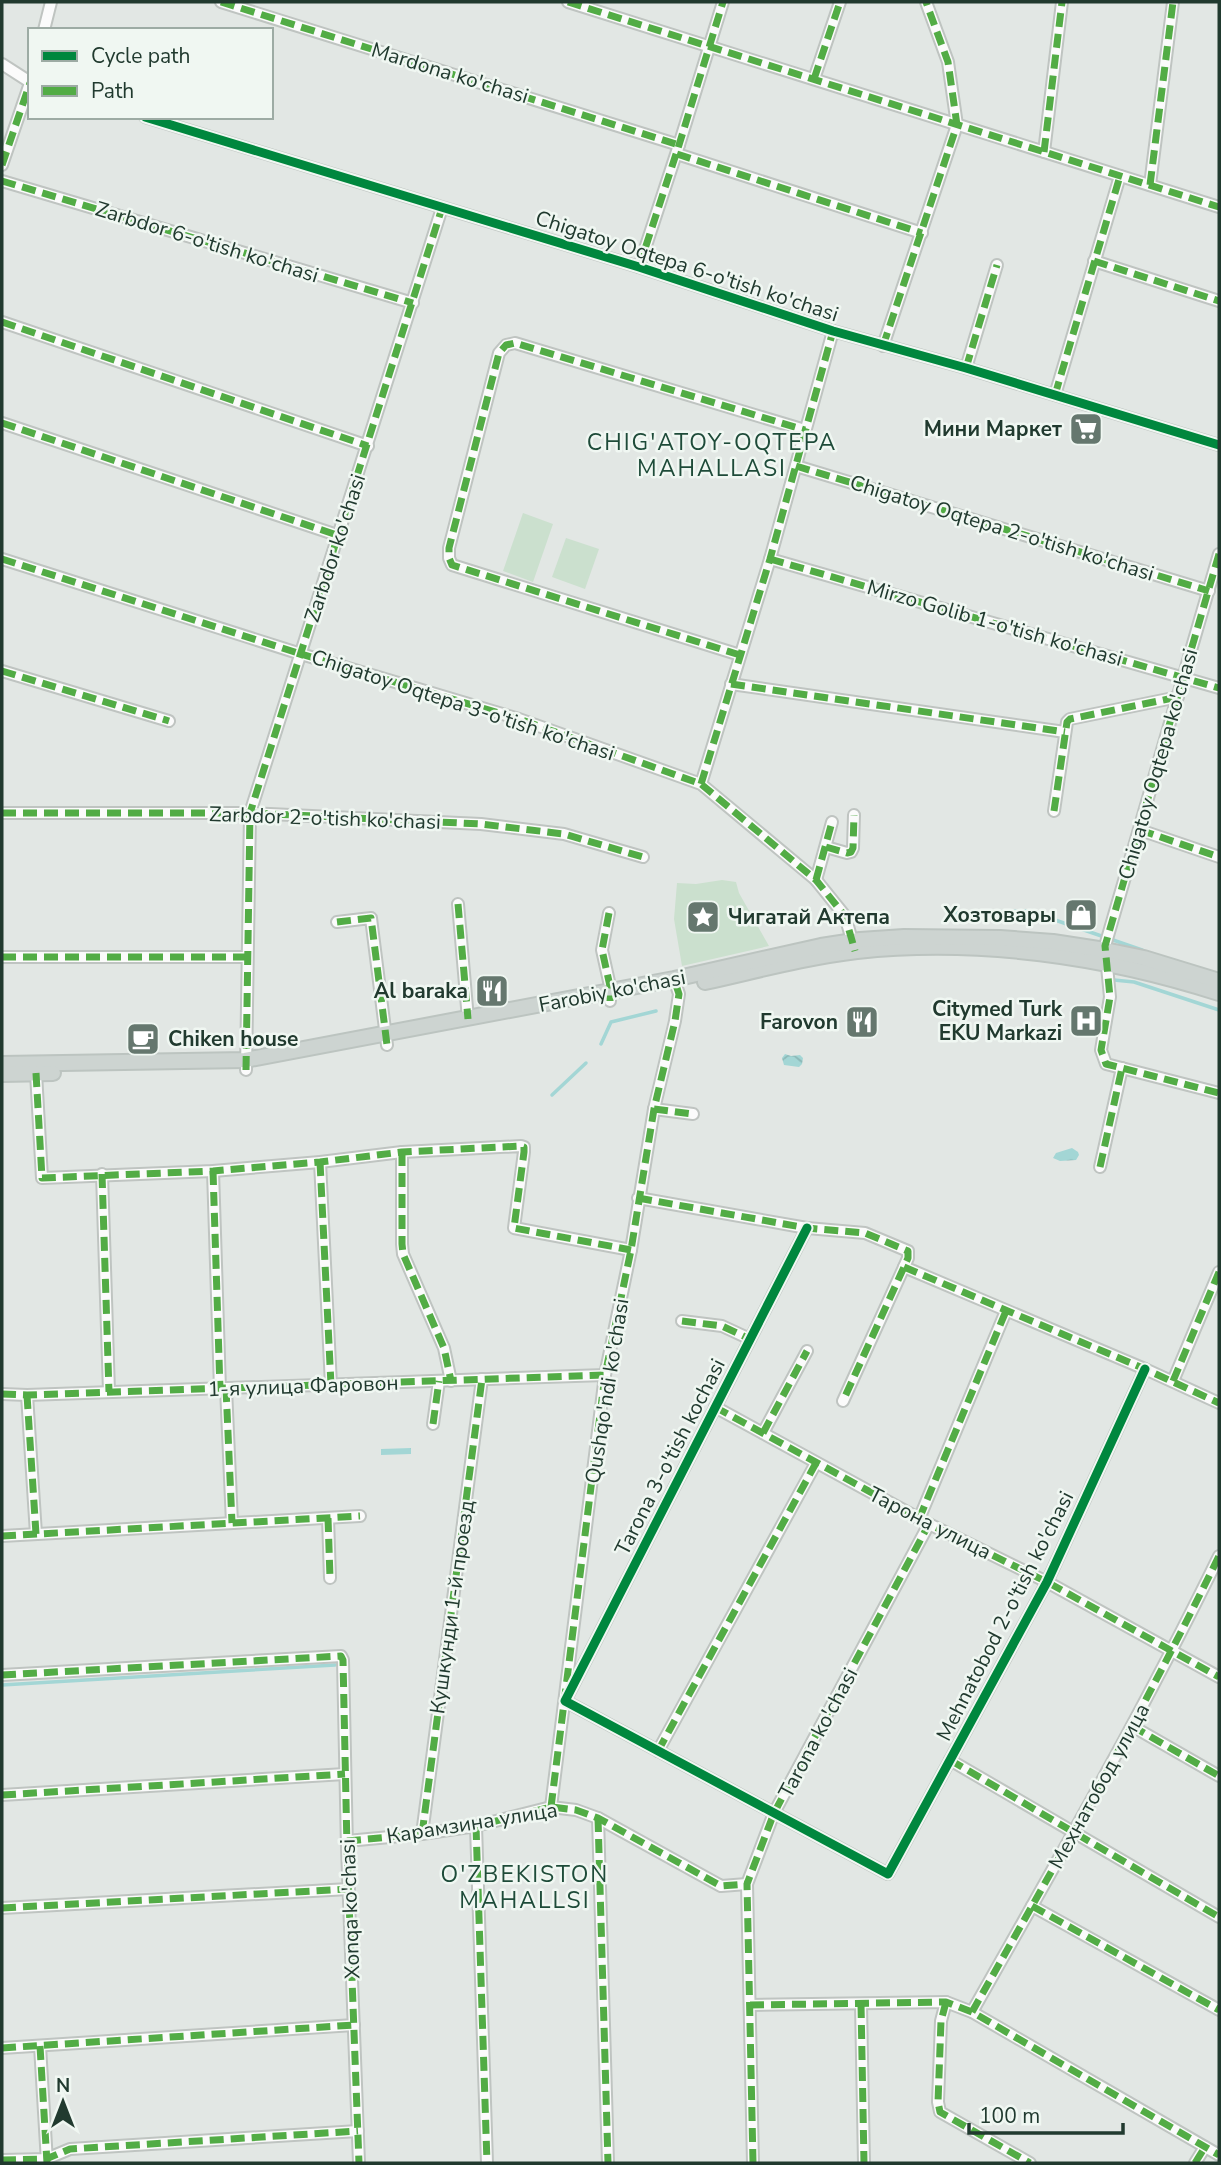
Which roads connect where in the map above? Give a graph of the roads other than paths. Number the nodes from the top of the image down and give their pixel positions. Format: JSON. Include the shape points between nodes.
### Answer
{"nodes":[{"id":1,"x":51,"y":2,"type":"edge"},
{"id":2,"x":221,"y":2,"type":"edge"},
{"id":3,"x":568,"y":2,"type":"edge"},
{"id":4,"x":723,"y":2,"type":"edge"},
{"id":5,"x":840,"y":2,"type":"edge"},
{"id":6,"x":926,"y":2,"type":"edge"},
{"id":7,"x":1062,"y":2,"type":"edge"},
{"id":8,"x":1172,"y":2,"type":"edge"},
{"id":9,"x":598,"y":6,"type":"edge"},
{"id":10,"x":44,"y":28,"type":"edge"},
{"id":11,"x":710,"y":47,"type":"junction"},
{"id":12,"x":2,"y":64,"type":"edge"},
{"id":13,"x":814,"y":79,"type":"junction"},
{"id":14,"x":28,"y":81,"type":"edge"},
{"id":15,"x":28,"y":88,"type":"edge"},
{"id":16,"x":152,"y":119,"type":"edge"},
{"id":17,"x":957,"y":125,"type":"junction"},
{"id":18,"x":678,"y":149,"type":"junction"},
{"id":19,"x":1044,"y":152,"type":"junction"},
{"id":20,"x":2,"y":165,"type":"edge"},
{"id":21,"x":1120,"y":176,"type":"junction"},
{"id":22,"x":2,"y":181,"type":"edge"},
{"id":23,"x":1150,"y":185,"type":"junction"},
{"id":24,"x":1219,"y":207,"type":"edge"},
{"id":25,"x":442,"y":208,"type":"junction"},
{"id":26,"x":922,"y":233,"type":"junction"},
{"id":27,"x":1094,"y":261,"type":"junction"},
{"id":28,"x":997,"y":265,"type":"dead end"},
{"id":29,"x":639,"y":267,"type":"junction"},
{"id":30,"x":1219,"y":301,"type":"edge"},
{"id":31,"x":413,"y":303,"type":"junction"},
{"id":32,"x":2,"y":322,"type":"edge"},
{"id":33,"x":833,"y":331,"type":"junction"},
{"id":34,"x":883,"y":346,"type":"junction"},
{"id":35,"x":966,"y":368,"type":"junction"},
{"id":36,"x":1055,"y":395,"type":"junction"},
{"id":37,"x":2,"y":423,"type":"edge"},
{"id":38,"x":805,"y":430,"type":"junction"},
{"id":39,"x":1219,"y":445,"type":"edge"},
{"id":40,"x":368,"y":446,"type":"junction"},
{"id":41,"x":796,"y":466,"type":"junction"},
{"id":42,"x":337,"y":535,"type":"junction"},
{"id":43,"x":1219,"y":554,"type":"edge"},
{"id":44,"x":2,"y":559,"type":"edge"},
{"id":45,"x":769,"y":559,"type":"junction"},
{"id":46,"x":1209,"y":591,"type":"junction"},
{"id":47,"x":301,"y":654,"type":"junction"},
{"id":48,"x":740,"y":655,"type":"junction"},
{"id":49,"x":2,"y":671,"type":"edge"},
{"id":50,"x":1184,"y":677,"type":"junction"},
{"id":51,"x":731,"y":684,"type":"junction"},
{"id":52,"x":1219,"y":688,"type":"edge"},
{"id":53,"x":1178,"y":696,"type":"junction"},
{"id":54,"x":169,"y":720,"type":"dead end"},
{"id":55,"x":1065,"y":732,"type":"junction"},
{"id":56,"x":701,"y":784,"type":"junction"},
{"id":57,"x":1054,"y":811,"type":"dead end"},
{"id":58,"x":2,"y":813,"type":"edge"},
{"id":59,"x":250,"y":813,"type":"junction"},
{"id":60,"x":854,"y":815,"type":"dead end"},
{"id":61,"x":832,"y":822,"type":"dead end"},
{"id":62,"x":1140,"y":830,"type":"junction"},
{"id":63,"x":826,"y":847,"type":"junction"},
{"id":64,"x":1219,"y":857,"type":"edge"},
{"id":65,"x":643,"y":858,"type":"dead end"},
{"id":66,"x":816,"y":880,"type":"junction"},
{"id":67,"x":457,"y":904,"type":"dead end"},
{"id":68,"x":608,"y":913,"type":"dead end"},
{"id":69,"x":337,"y":922,"type":"dead end"},
{"id":70,"x":853,"y":946,"type":"junction"},
{"id":71,"x":2,"y":957,"type":"edge"},
{"id":72,"x":247,"y":957,"type":"junction"},
{"id":73,"x":1106,"y":962,"type":"junction"},
{"id":74,"x":1219,"y":981,"type":"edge"},
{"id":75,"x":676,"y":984,"type":"junction"},
{"id":76,"x":1219,"y":993,"type":"edge"},
{"id":77,"x":610,"y":996,"type":"junction"},
{"id":78,"x":468,"y":1019,"type":"junction"},
{"id":79,"x":386,"y":1040,"type":"junction"},
{"id":80,"x":2,"y":1064,"type":"edge"},
{"id":81,"x":245,"y":1065,"type":"junction"},
{"id":82,"x":1122,"y":1068,"type":"junction"},
{"id":83,"x":36,"y":1073,"type":"junction"},
{"id":84,"x":2,"y":1074,"type":"edge"},
{"id":85,"x":1219,"y":1093,"type":"edge"},
{"id":86,"x":654,"y":1109,"type":"junction"},
{"id":87,"x":693,"y":1114,"type":"dead end"},
{"id":88,"x":402,"y":1152,"type":"junction"},
{"id":89,"x":320,"y":1162,"type":"junction"},
{"id":90,"x":1100,"y":1167,"type":"dead end"},
{"id":91,"x":213,"y":1171,"type":"junction"},
{"id":92,"x":102,"y":1174,"type":"junction"},
{"id":93,"x":638,"y":1198,"type":"junction"},
{"id":94,"x":807,"y":1228,"type":"junction"},
{"id":95,"x":631,"y":1250,"type":"junction"},
{"id":96,"x":904,"y":1267,"type":"junction"},
{"id":97,"x":1219,"y":1272,"type":"edge"},
{"id":98,"x":1006,"y":1311,"type":"junction"},
{"id":99,"x":682,"y":1321,"type":"dead end"},
{"id":100,"x":750,"y":1339,"type":"junction"},
{"id":101,"x":807,"y":1351,"type":"dead end"},
{"id":102,"x":1145,"y":1369,"type":"junction"},
{"id":103,"x":605,"y":1375,"type":"junction"},
{"id":104,"x":482,"y":1380,"type":"junction"},
{"id":105,"x":439,"y":1381,"type":"junction"},
{"id":106,"x":452,"y":1381,"type":"junction"},
{"id":107,"x":1173,"y":1381,"type":"junction"},
{"id":108,"x":331,"y":1385,"type":"junction"},
{"id":109,"x":223,"y":1389,"type":"junction"},
{"id":110,"x":109,"y":1392,"type":"junction"},
{"id":111,"x":2,"y":1394,"type":"edge"},
{"id":112,"x":27,"y":1395,"type":"junction"},
{"id":113,"x":843,"y":1401,"type":"dead end"},
{"id":114,"x":1219,"y":1403,"type":"edge"},
{"id":115,"x":715,"y":1407,"type":"junction"},
{"id":116,"x":433,"y":1424,"type":"dead end"},
{"id":117,"x":763,"y":1433,"type":"junction"},
{"id":118,"x":816,"y":1463,"type":"junction"},
{"id":119,"x":360,"y":1516,"type":"dead end"},
{"id":120,"x":328,"y":1518,"type":"junction"},
{"id":121,"x":924,"y":1522,"type":"junction"},
{"id":122,"x":232,"y":1523,"type":"junction"},
{"id":123,"x":36,"y":1534,"type":"junction"},
{"id":124,"x":2,"y":1536,"type":"edge"},
{"id":125,"x":1219,"y":1556,"type":"edge"},
{"id":126,"x":330,"y":1578,"type":"dead end"},
{"id":127,"x":1047,"y":1582,"type":"junction"},
{"id":128,"x":1172,"y":1652,"type":"junction"},
{"id":129,"x":2,"y":1675,"type":"edge"},
{"id":130,"x":1219,"y":1677,"type":"edge"},
{"id":131,"x":565,"y":1701,"type":"junction"},
{"id":132,"x":1132,"y":1726,"type":"junction"},
{"id":133,"x":658,"y":1751,"type":"junction"},
{"id":134,"x":950,"y":1760,"type":"junction"},
{"id":135,"x":345,"y":1774,"type":"junction"},
{"id":136,"x":1219,"y":1776,"type":"edge"},
{"id":137,"x":2,"y":1795,"type":"edge"},
{"id":138,"x":551,"y":1807,"type":"junction"},
{"id":139,"x":774,"y":1813,"type":"junction"},
{"id":140,"x":598,"y":1818,"type":"junction"},
{"id":141,"x":476,"y":1826,"type":"junction"},
{"id":142,"x":1073,"y":1832,"type":"junction"},
{"id":143,"x":422,"y":1834,"type":"junction"},
{"id":144,"x":347,"y":1841,"type":"junction"},
{"id":145,"x":747,"y":1884,"type":"junction"},
{"id":146,"x":349,"y":1889,"type":"junction"},
{"id":147,"x":1032,"y":1906,"type":"junction"},
{"id":148,"x":2,"y":1908,"type":"edge"},
{"id":149,"x":1219,"y":1916,"type":"edge"},
{"id":150,"x":946,"y":2002,"type":"junction"},
{"id":151,"x":861,"y":2004,"type":"junction"},
{"id":152,"x":750,"y":2005,"type":"junction"},
{"id":153,"x":1219,"y":2010,"type":"edge"},
{"id":154,"x":972,"y":2012,"type":"junction"},
{"id":155,"x":354,"y":2025,"type":"junction"},
{"id":156,"x":40,"y":2046,"type":"junction"},
{"id":157,"x":2,"y":2048,"type":"edge"},
{"id":158,"x":358,"y":2131,"type":"junction"},
{"id":159,"x":1205,"y":2147,"type":"junction"},
{"id":160,"x":1219,"y":2155,"type":"edge"},
{"id":161,"x":2,"y":2160,"type":"edge"},
{"id":162,"x":46,"y":2161,"type":"edge"},
{"id":163,"x":359,"y":2163,"type":"edge"},
{"id":164,"x":486,"y":2163,"type":"edge"},
{"id":165,"x":608,"y":2163,"type":"edge"},
{"id":166,"x":753,"y":2163,"type":"edge"},
{"id":167,"x":864,"y":2163,"type":"edge"},
{"id":168,"x":1030,"y":2163,"type":"edge"},
{"id":169,"x":1195,"y":2163,"type":"edge"}],
"edges":[{"from":1,"to":10,"type":"street"},
{"from":2,"to":18,"type":"street","name":"Mardona ko'chasi"},
{"from":3,"to":9,"type":"street"},
{"from":4,"to":11,"type":"street"},
{"from":5,"to":13,"type":"street"},
{"from":6,"to":17,"type":"street","via":[[948,62]]},
{"from":7,"to":19,"type":"street"},
{"from":8,"to":23,"type":"street"},
{"from":9,"to":11,"type":"street"},
{"from":11,"to":13,"type":"street"},
{"from":11,"to":18,"type":"street"},
{"from":12,"to":14,"type":"street"},
{"from":13,"to":17,"type":"street"},
{"from":15,"to":20,"type":"street"},
{"from":16,"to":25,"type":"street","name":"Chigatoy Oqtepa 6-o'tish ko'chasi"},
{"from":17,"to":19,"type":"street"},
{"from":17,"to":26,"type":"street"},
{"from":18,"to":26,"type":"street","name":"Mardona ko'chasi"},
{"from":18,"to":29,"type":"street"},
{"from":19,"to":21,"type":"street"},
{"from":21,"to":23,"type":"street"},
{"from":21,"to":27,"type":"street"},
{"from":22,"to":31,"type":"street","name":"Zarbdor 6-o'tish ko'chasi"},
{"from":23,"to":24,"type":"street"},
{"from":25,"to":29,"type":"street","name":"Chigatoy Oqtepa 6-o'tish ko'chasi"},
{"from":25,"to":31,"type":"street","name":"Zarbdor ko'chasi"},
{"from":26,"to":34,"type":"street"},
{"from":27,"to":30,"type":"street"},
{"from":27,"to":36,"type":"street"},
{"from":28,"to":35,"type":"street"},
{"from":29,"to":33,"type":"street","name":"Chigatoy Oqtepa 6-o'tish ko'chasi"},
{"from":31,"to":40,"type":"street","name":"Zarbdor ko'chasi"},
{"from":32,"to":40,"type":"street"},
{"from":33,"to":34,"type":"street","name":"Chigatoy Oqtepa 6-o'tish ko'chasi"},
{"from":33,"to":38,"type":"street"},
{"from":34,"to":35,"type":"street","name":"Chigatoy Oqtepa 6-o'tish ko'chasi"},
{"from":35,"to":36,"type":"street","name":"Chigatoy Oqtepa 6-o'tish ko'chasi"},
{"from":36,"to":39,"type":"street","name":"Chigatoy Oqtepa 6-o'tish ko'chasi"},
{"from":37,"to":42,"type":"street"},
{"from":38,"to":41,"type":"street"},
{"from":38,"to":48,"type":"street","via":[[521,345],[509,344],[499,353],[449,548],[453,565]]},
{"from":40,"to":42,"type":"street","name":"Zarbdor ko'chasi"},
{"from":41,"to":45,"type":"street"},
{"from":41,"to":46,"type":"street","name":"Chigatoy Oqtepa 2-o'tish ko'chasi"},
{"from":42,"to":47,"type":"street","name":"Zarbdor ko'chasi"},
{"from":43,"to":46,"type":"street","name":"Chigatoy Oqtepa ko'chasi"},
{"from":44,"to":47,"type":"street","name":"Chigatoy Oqtepa 3-o'tish ko'chasi"},
{"from":45,"to":48,"type":"street"},
{"from":45,"to":50,"type":"street","name":"Mirzo Golib 1-o'tish ko'chasi"},
{"from":46,"to":50,"type":"street","name":"Chigatoy Oqtepa ko'chasi"},
{"from":47,"to":56,"type":"street","name":"Chigatoy Oqtepa 3-o'tish ko'chasi","via":[[519,719]]},
{"from":47,"to":59,"type":"street","name":"Zarbdor ko'chasi"},
{"from":48,"to":51,"type":"street"},
{"from":49,"to":54,"type":"street"},
{"from":50,"to":52,"type":"street","name":"Mirzo Golib 1-o'tish ko'chasi"},
{"from":50,"to":53,"type":"street","name":"Chigatoy Oqtepa ko'chasi"},
{"from":51,"to":55,"type":"street"},
{"from":51,"to":56,"type":"street"},
{"from":53,"to":55,"type":"street","via":[[1070,719]]},
{"from":53,"to":62,"type":"street","name":"Chigatoy Oqtepa ko'chasi"},
{"from":55,"to":57,"type":"street"},
{"from":56,"to":66,"type":"street","name":"Chigatoy Oqtepa 3-o'tish ko'chasi"},
{"from":58,"to":59,"type":"street","name":"Zarbdor 2-o'tish ko'chasi"},
{"from":59,"to":65,"type":"street","name":"Zarbdor 2-o'tish ko'chasi","via":[[522,828],[573,836]]},
{"from":59,"to":72,"type":"street","name":"Zarbdor ko'chasi"},
{"from":60,"to":63,"type":"street","via":[[851,852]]},
{"from":61,"to":63,"type":"street"},
{"from":62,"to":64,"type":"street"},
{"from":62,"to":73,"type":"street","name":"Chigatoy Oqtepa ko'chasi","via":[[1107,937]]},
{"from":63,"to":66,"type":"street"},
{"from":66,"to":70,"type":"street","name":"Chigatoy Oqtepa 3-o'tish ko'chasi","via":[[845,916]]},
{"from":67,"to":78,"type":"street"},
{"from":68,"to":77,"type":"street","via":[[602,950]]},
{"from":69,"to":79,"type":"street","via":[[371,918]]},
{"from":70,"to":73,"type":"main road","name":"Farobiy ko'chasi","via":[[904,937],[1000,938],[1053,942]]},
{"from":70,"to":75,"type":"main road","name":"Farobiy ko'chasi","via":[[821,946]]},
{"from":71,"to":72,"type":"street"},
{"from":72,"to":81,"type":"street","name":"Zarbdor ko'chasi"},
{"from":73,"to":74,"type":"main road","name":"Farobiy ko'chasi","via":[[1144,958]]},
{"from":73,"to":76,"type":"main road","name":"Farobiy ko'chasi"},
{"from":73,"to":82,"type":"street","name":"Chigatoy Oqtepa ko'chasi","via":[[1110,997],[1101,1050],[1106,1064]]},
{"from":75,"to":77,"type":"main road","name":"Farobiy ko'chasi"},
{"from":75,"to":86,"type":"street","name":"Qushqo'ndi ko'chasi","via":[[675,1021]]},
{"from":77,"to":78,"type":"main road","name":"Farobiy ko'chasi"},
{"from":77,"to":79,"type":"main road","name":"Farobiy ko'chasi"},
{"from":78,"to":79,"type":"main road","name":"Farobiy ko'chasi"},
{"from":79,"to":81,"type":"main road","name":"Farobiy ko'chasi"},
{"from":80,"to":81,"type":"main road","name":"Farobiy ko'chasi"},
{"from":81,"to":83,"type":"main road","name":"Farobiy ko'chasi"},
{"from":82,"to":85,"type":"street"},
{"from":82,"to":90,"type":"street"},
{"from":83,"to":84,"type":"main road","name":"Farobiy ko'chasi"},
{"from":83,"to":92,"type":"street","via":[[42,1178]]},
{"from":86,"to":87,"type":"street"},
{"from":86,"to":93,"type":"street","name":"Qushqo'ndi ko'chasi"},
{"from":88,"to":89,"type":"street"},
{"from":88,"to":95,"type":"street","via":[[524,1147],[514,1228]]},
{"from":88,"to":106,"type":"street","via":[[404,1254],[444,1348]]},
{"from":89,"to":91,"type":"street"},
{"from":89,"to":108,"type":"street"},
{"from":91,"to":92,"type":"street"},
{"from":91,"to":109,"type":"street"},
{"from":92,"to":110,"type":"street"},
{"from":93,"to":94,"type":"street"},
{"from":93,"to":95,"type":"street","name":"Qushqo'ndi ko'chasi"},
{"from":94,"to":96,"type":"street","via":[[879,1237],[908,1251]]},
{"from":94,"to":100,"type":"street","name":"Tarona 3-o'tish kochasi"},
{"from":95,"to":103,"type":"street","name":"Qushqo'ndi ko'chasi"},
{"from":96,"to":98,"type":"street"},
{"from":96,"to":113,"type":"street"},
{"from":97,"to":107,"type":"street"},
{"from":98,"to":102,"type":"street"},
{"from":98,"to":121,"type":"street","name":"Tarona ko'chasi"},
{"from":99,"to":100,"type":"street","via":[[722,1326]]},
{"from":100,"to":115,"type":"street","name":"Tarona 3-o'tish kochasi"},
{"from":101,"to":117,"type":"street"},
{"from":102,"to":107,"type":"street"},
{"from":102,"to":127,"type":"street","name":"Mehnatobod 2-o'tish ko'chasi"},
{"from":103,"to":104,"type":"street","name":"1-я улица Фаровон"},
{"from":103,"to":131,"type":"street","name":"Qushqo'ndi ko'chasi"},
{"from":104,"to":106,"type":"street","name":"1-я улица Фаровон"},
{"from":104,"to":143,"type":"street","name":"Кушкунди 1-й проезд"},
{"from":105,"to":106,"type":"street","name":"1-я улица Фаровон"},
{"from":105,"to":108,"type":"street","name":"1-я улица Фаровон"},
{"from":105,"to":116,"type":"street"},
{"from":107,"to":114,"type":"street"},
{"from":108,"to":109,"type":"street","name":"1-я улица Фаровон"},
{"from":109,"to":110,"type":"street","name":"1-я улица Фаровон"},
{"from":109,"to":122,"type":"street"},
{"from":110,"to":112,"type":"street","name":"1-я улица Фаровон"},
{"from":111,"to":112,"type":"street","name":"1-я улица Фаровон"},
{"from":112,"to":123,"type":"street"},
{"from":115,"to":117,"type":"street","name":"Тарона улица"},
{"from":115,"to":131,"type":"street","name":"Tarona 3-o'tish kochasi"},
{"from":117,"to":118,"type":"street","name":"Тарона улица"},
{"from":118,"to":121,"type":"street","name":"Тарона улица"},
{"from":118,"to":133,"type":"street"},
{"from":119,"to":120,"type":"street"},
{"from":120,"to":122,"type":"street"},
{"from":120,"to":126,"type":"street"},
{"from":121,"to":127,"type":"street","name":"Тарона улица"},
{"from":121,"to":139,"type":"street","name":"Tarona ko'chasi"},
{"from":122,"to":123,"type":"street"},
{"from":123,"to":124,"type":"street"},
{"from":125,"to":128,"type":"street","name":"Мехнатобод улица"},
{"from":127,"to":128,"type":"street","name":"Тарона улица"},
{"from":127,"to":134,"type":"street","name":"Mehnatobod 2-o'tish ko'chasi"},
{"from":128,"to":130,"type":"street","name":"Тарона улица"},
{"from":128,"to":132,"type":"street","name":"Мехнатобод улица"},
{"from":129,"to":135,"type":"street","name":"Xonqa ko'chasi","via":[[341,1656]]},
{"from":131,"to":133,"type":"street"},
{"from":131,"to":138,"type":"street","name":"Qushqo'ndi ko'chasi"},
{"from":132,"to":136,"type":"street"},
{"from":132,"to":142,"type":"street","name":"Мехнатобод улица"},
{"from":133,"to":139,"type":"street"},
{"from":134,"to":139,"type":"street","name":"Mehnatobod 2-o'tish ko'chasi","via":[[888,1874]]},
{"from":134,"to":142,"type":"street"},
{"from":135,"to":137,"type":"street"},
{"from":135,"to":144,"type":"street","name":"Xonqa ko'chasi"},
{"from":138,"to":140,"type":"street","name":"Карамзина улица"},
{"from":138,"to":141,"type":"street","name":"Карамзина улица"},
{"from":139,"to":145,"type":"street","name":"Tarona ko'chasi"},
{"from":140,"to":145,"type":"street","name":"Карамзина улица","via":[[721,1886]]},
{"from":140,"to":165,"type":"street"},
{"from":141,"to":143,"type":"street","name":"Карамзина улица"},
{"from":141,"to":164,"type":"street"},
{"from":142,"to":147,"type":"street","name":"Мехнатобод улица"},
{"from":142,"to":149,"type":"street"},
{"from":143,"to":144,"type":"street","name":"Карамзина улица"},
{"from":144,"to":146,"type":"street","name":"Xonqa ko'chasi"},
{"from":145,"to":152,"type":"street","name":"Tarona ko'chasi"},
{"from":146,"to":148,"type":"street"},
{"from":146,"to":155,"type":"street","name":"Xonqa ko'chasi"},
{"from":147,"to":153,"type":"street"},
{"from":147,"to":154,"type":"street","name":"Мехнатобод улица"},
{"from":150,"to":151,"type":"street"},
{"from":150,"to":154,"type":"street"},
{"from":150,"to":168,"type":"street","via":[[940,2029],[940,2112]]},
{"from":151,"to":152,"type":"street"},
{"from":151,"to":167,"type":"street"},
{"from":152,"to":166,"type":"street","name":"Tarona ko'chasi"},
{"from":154,"to":159,"type":"street"},
{"from":155,"to":156,"type":"street"},
{"from":155,"to":158,"type":"street","name":"Xonqa ko'chasi"},
{"from":156,"to":157,"type":"street"},
{"from":156,"to":162,"type":"street"},
{"from":158,"to":162,"type":"street","via":[[70,2149]]},
{"from":158,"to":163,"type":"street","name":"Xonqa ko'chasi"},
{"from":159,"to":160,"type":"street"},
{"from":159,"to":169,"type":"street"},
{"from":161,"to":162,"type":"street"}]}
